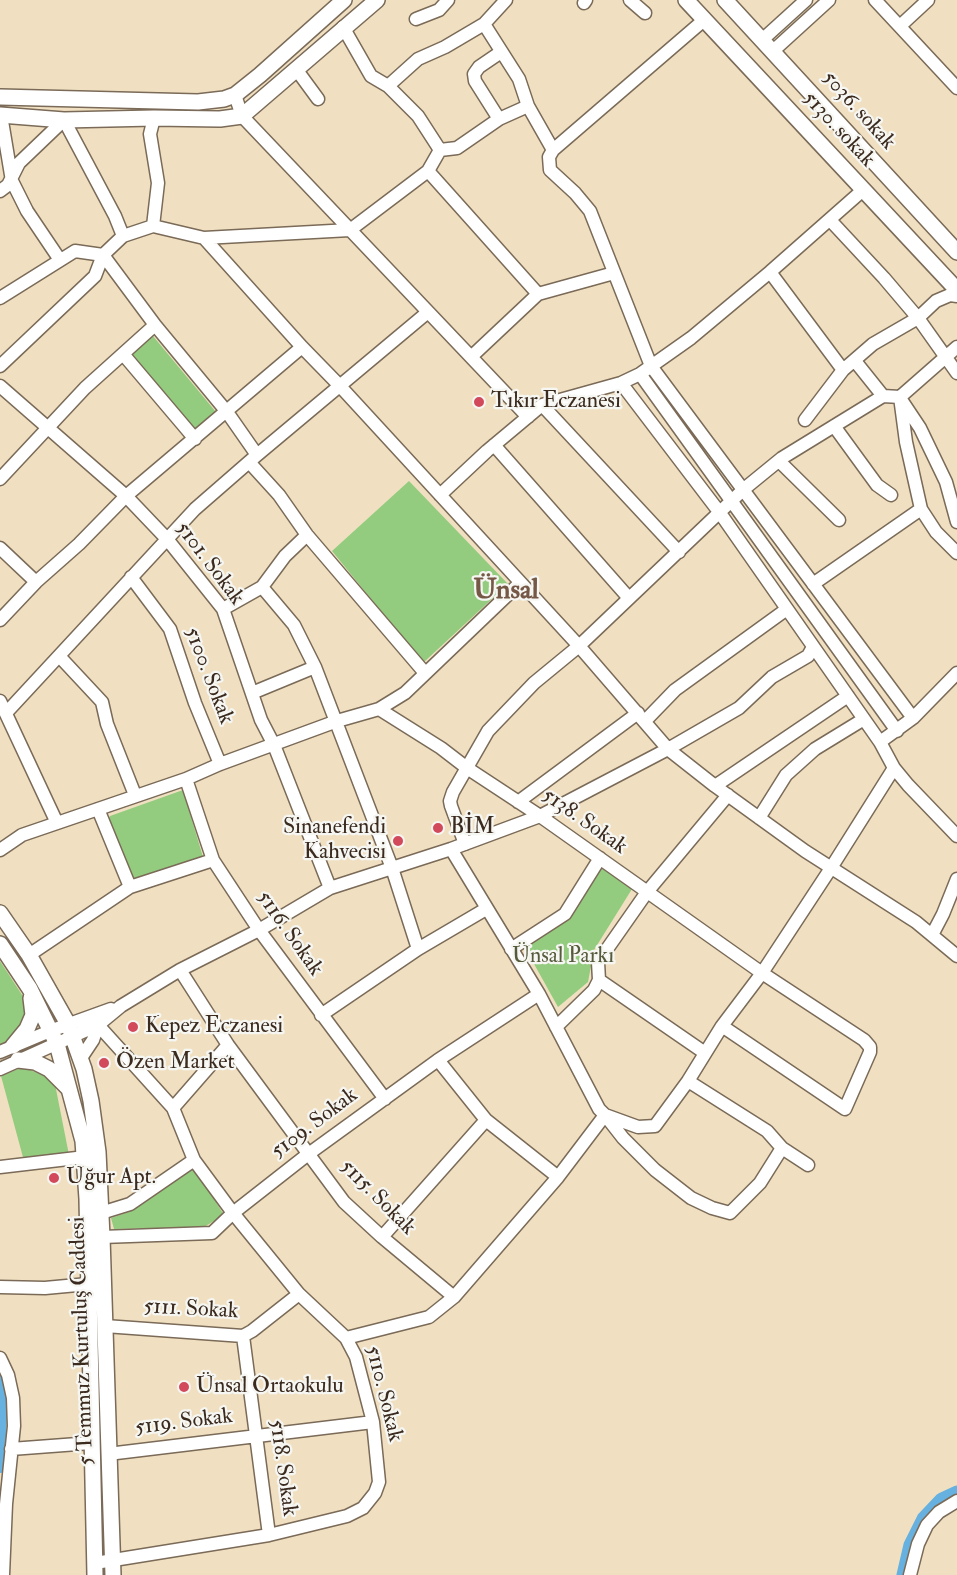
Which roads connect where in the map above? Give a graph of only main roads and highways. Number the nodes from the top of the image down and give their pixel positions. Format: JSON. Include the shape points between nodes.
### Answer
{"nodes":[{"id":1,"x":344,"y":0,"type":"edge"},
{"id":2,"x":377,"y":0,"type":"edge"},
{"id":3,"x":686,"y":0,"type":"edge"},
{"id":4,"x":725,"y":0,"type":"edge"},
{"id":5,"x":0,"y":97,"type":"edge"},
{"id":6,"x":1,"y":115,"type":"edge"},
{"id":7,"x":957,"y":252,"type":"edge"},
{"id":8,"x":957,"y":290,"type":"edge"},
{"id":9,"x":0,"y":913,"type":"edge"},
{"id":10,"x":0,"y":944,"type":"edge"},
{"id":11,"x":30,"y":989,"type":"junction"},
{"id":12,"x":7,"y":1049,"type":"edge"},
{"id":13,"x":18,"y":1060,"type":"road end"},
{"id":14,"x":69,"y":1089,"type":"junction"},
{"id":15,"x":90,"y":1401,"type":"junction"},
{"id":16,"x":107,"y":1402,"type":"junction"},
{"id":17,"x":113,"y":1568,"type":"edge"},
{"id":18,"x":95,"y":1569,"type":"edge"}],
"edges":[{"from":1,"to":5,"type":"main road","via":[[260,75],[224,99],[198,102]]},
{"from":2,"to":6,"type":"main road","via":[[242,116],[64,120]]},
{"from":3,"to":8,"type":"main road","name":"5130. sokak"},
{"from":4,"to":7,"type":"main road","name":"5036. sokak"},
{"from":9,"to":16,"type":"main road","name":"5 Temmuz Kurtuluş Caddesi","via":[[29,955],[71,1030],[91,1101],[98,1152]]},
{"from":10,"to":11,"type":"main road","name":"5 Temmuz Kurtuluş Caddesi"},
{"from":11,"to":12,"type":"main road","via":[[33,1015],[27,1029]]},
{"from":11,"to":14,"type":"main road","name":"5 Temmuz Kurtuluş Caddesi","via":[[54,1037]]},
{"from":13,"to":14,"type":"main road","via":[[49,1069]]},
{"from":14,"to":15,"type":"main road","name":"5 Temmuz Kurtuluş Caddesi","via":[[85,1157]]},
{"from":15,"to":16,"type":"main road"},
{"from":15,"to":18,"type":"main road","name":"5 Temmuz Kurtuluş Caddesi"},
{"from":16,"to":17,"type":"main road","name":"5 Temmuz Kurtuluş Caddesi"}]}
